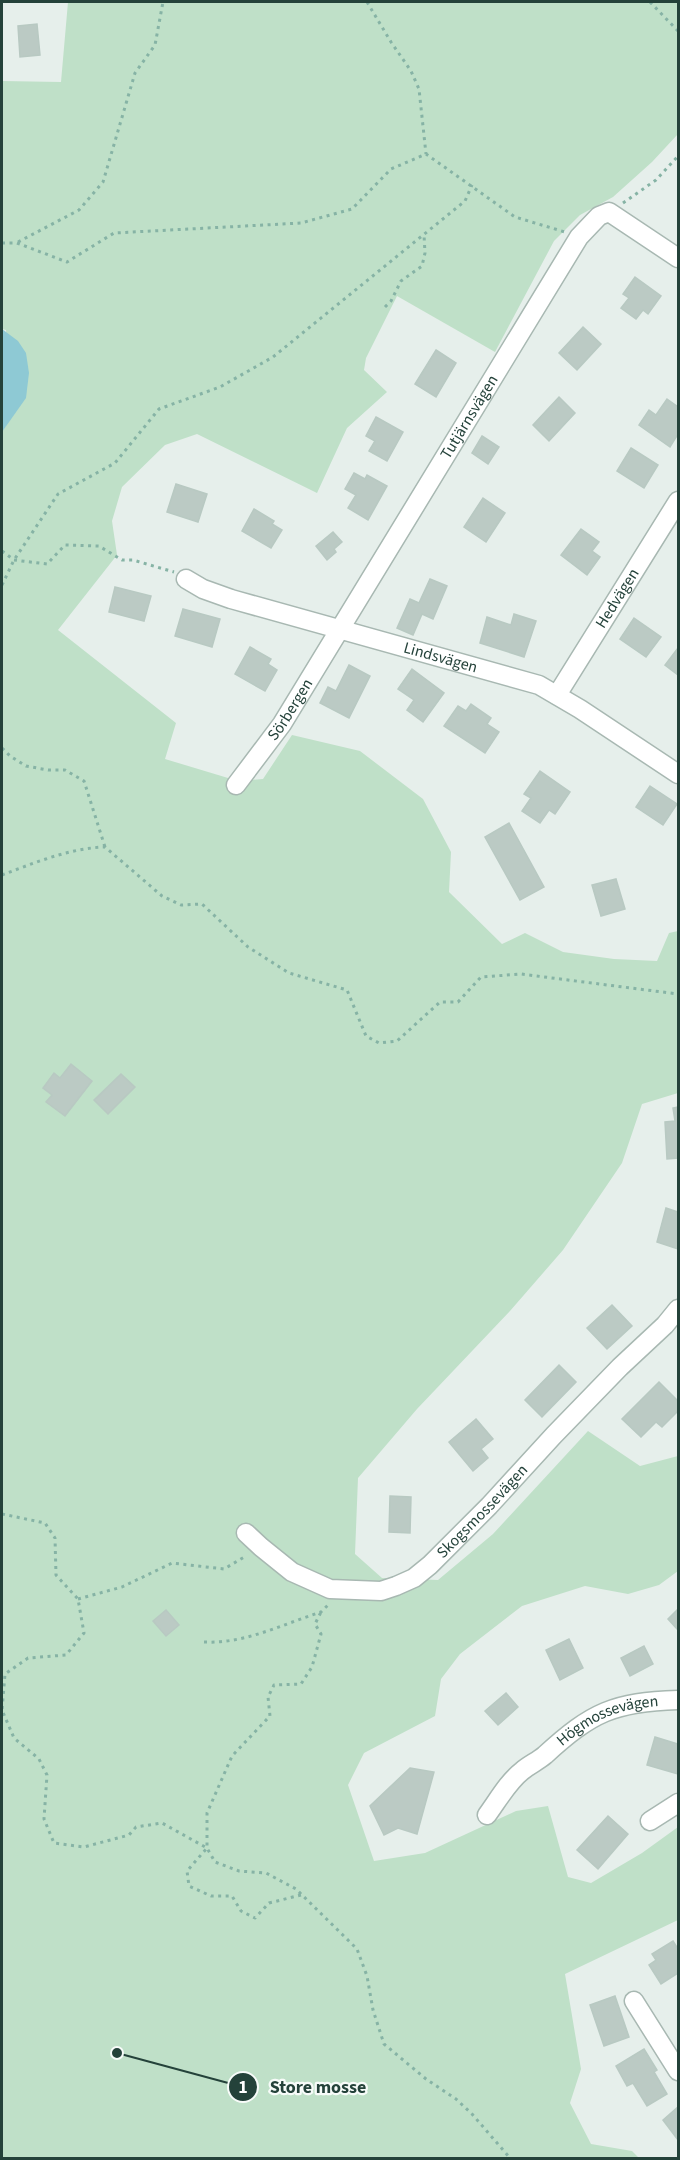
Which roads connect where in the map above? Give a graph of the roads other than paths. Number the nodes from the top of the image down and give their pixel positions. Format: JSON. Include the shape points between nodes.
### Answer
{"nodes":[{"id":1,"x":678,"y":258,"type":"edge"},
{"id":2,"x":678,"y":501,"type":"edge"},
{"id":3,"x":186,"y":579,"type":"road end"},
{"id":4,"x":340,"y":630,"type":"junction"},
{"id":5,"x":557,"y":694,"type":"junction"},
{"id":6,"x":678,"y":774,"type":"edge"},
{"id":7,"x":236,"y":785,"type":"dead end"},
{"id":8,"x":678,"y":1309,"type":"edge"},
{"id":9,"x":246,"y":1533,"type":"dead end"},
{"id":10,"x":678,"y":1700,"type":"edge"},
{"id":11,"x":678,"y":1803,"type":"edge"},
{"id":12,"x":487,"y":1815,"type":"dead end"},
{"id":13,"x":650,"y":1821,"type":"dead end"},
{"id":14,"x":634,"y":2001,"type":"dead end"},
{"id":15,"x":678,"y":2071,"type":"edge"}],
"edges":[{"from":1,"to":4,"type":"street","name":"Tutjärnsvägen","via":[[609,212],[599,216],[579,237]]},
{"from":2,"to":5,"type":"street","name":"Hedvägen"},
{"from":3,"to":4,"type":"street","name":"Lindsvägen","via":[[203,590]]},
{"from":4,"to":5,"type":"street","name":"Lindsvägen","via":[[539,685]]},
{"from":4,"to":7,"type":"street","name":"Sörbergen","via":[[282,724]]},
{"from":5,"to":6,"type":"street","name":"Lindsvägen"},
{"from":8,"to":9,"type":"street","name":"Skogsmossevägen","via":[[414,1578],[381,1591],[330,1589],[292,1572]]},
{"from":10,"to":12,"type":"street","name":"Högmossevägen","via":[[639,1702],[589,1719],[520,1772]]},
{"from":11,"to":13,"type":"street"},
{"from":14,"to":15,"type":"street"}]}
